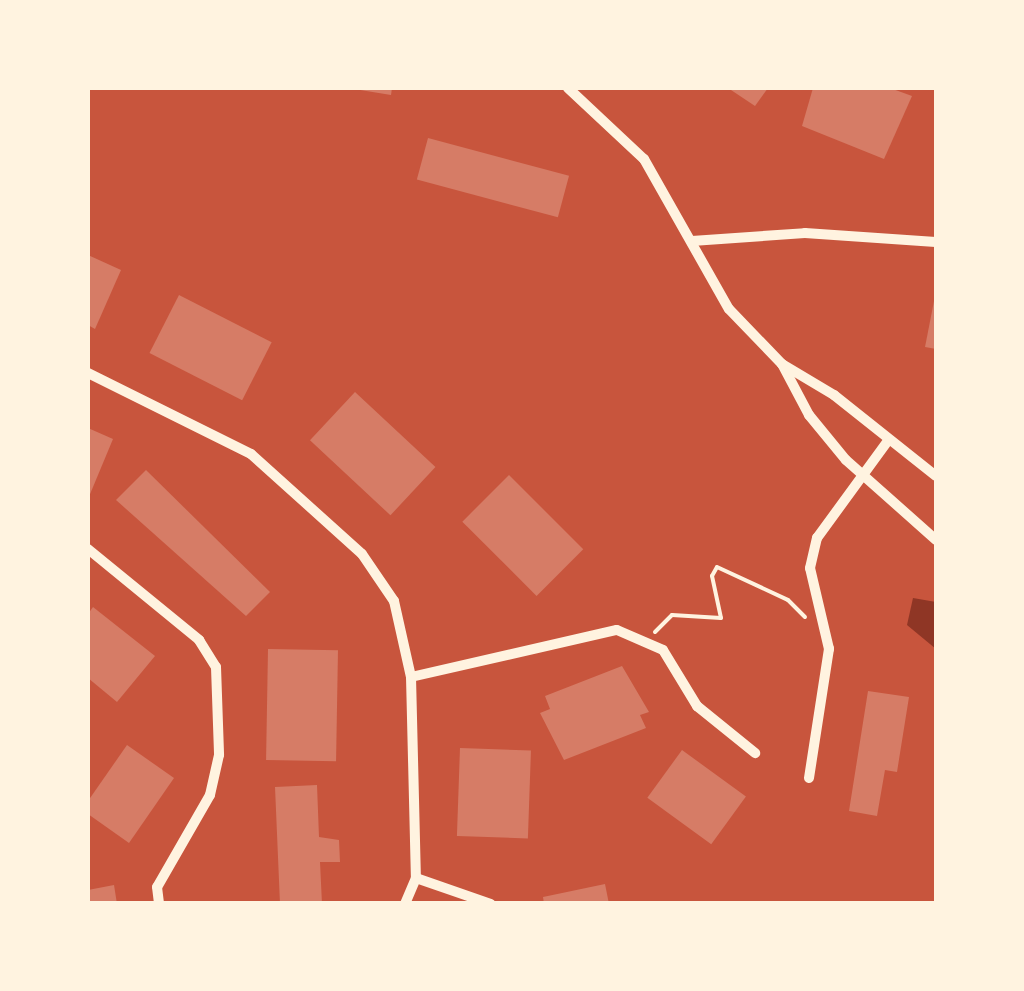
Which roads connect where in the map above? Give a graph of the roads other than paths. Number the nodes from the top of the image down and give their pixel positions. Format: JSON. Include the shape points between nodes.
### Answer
{"nodes":[{"id":1,"x":568,"y":88,"type":"edge"},
{"id":2,"x":692,"y":241,"type":"junction"},
{"id":3,"x":936,"y":242,"type":"edge"},
{"id":4,"x":782,"y":364,"type":"junction"},
{"id":5,"x":88,"y":373,"type":"edge"},
{"id":6,"x":887,"y":442,"type":"junction"},
{"id":7,"x":860,"y":474,"type":"junction"},
{"id":8,"x":936,"y":476,"type":"edge"},
{"id":9,"x":936,"y":540,"type":"edge"},
{"id":10,"x":88,"y":550,"type":"edge"},
{"id":11,"x":410,"y":678,"type":"junction"},
{"id":12,"x":755,"y":753,"type":"dead end"},
{"id":13,"x":809,"y":778,"type":"dead end"},
{"id":14,"x":416,"y":878,"type":"junction"},
{"id":15,"x":159,"y":904,"type":"edge"},
{"id":16,"x":405,"y":904,"type":"edge"},
{"id":17,"x":490,"y":904,"type":"edge"}],
"edges":[{"from":1,"to":2,"type":"street","via":[[644,160]]},
{"from":2,"to":3,"type":"street","via":[[805,233]]},
{"from":2,"to":4,"type":"street","via":[[729,309]]},
{"from":4,"to":6,"type":"street","via":[[834,395]]},
{"from":4,"to":7,"type":"street","via":[[809,415]]},
{"from":5,"to":11,"type":"street","via":[[251,454],[362,554],[394,602]]},
{"from":6,"to":7,"type":"street"},
{"from":6,"to":8,"type":"street"},
{"from":7,"to":9,"type":"street"},
{"from":7,"to":13,"type":"street","via":[[817,538],[810,568],[828,649]]},
{"from":10,"to":15,"type":"street","via":[[199,640],[216,666],[219,755],[210,795],[157,887]]},
{"from":11,"to":12,"type":"street","via":[[617,630],[664,650],[697,706]]},
{"from":11,"to":14,"type":"street"},
{"from":14,"to":16,"type":"street"},
{"from":14,"to":17,"type":"street"}]}
